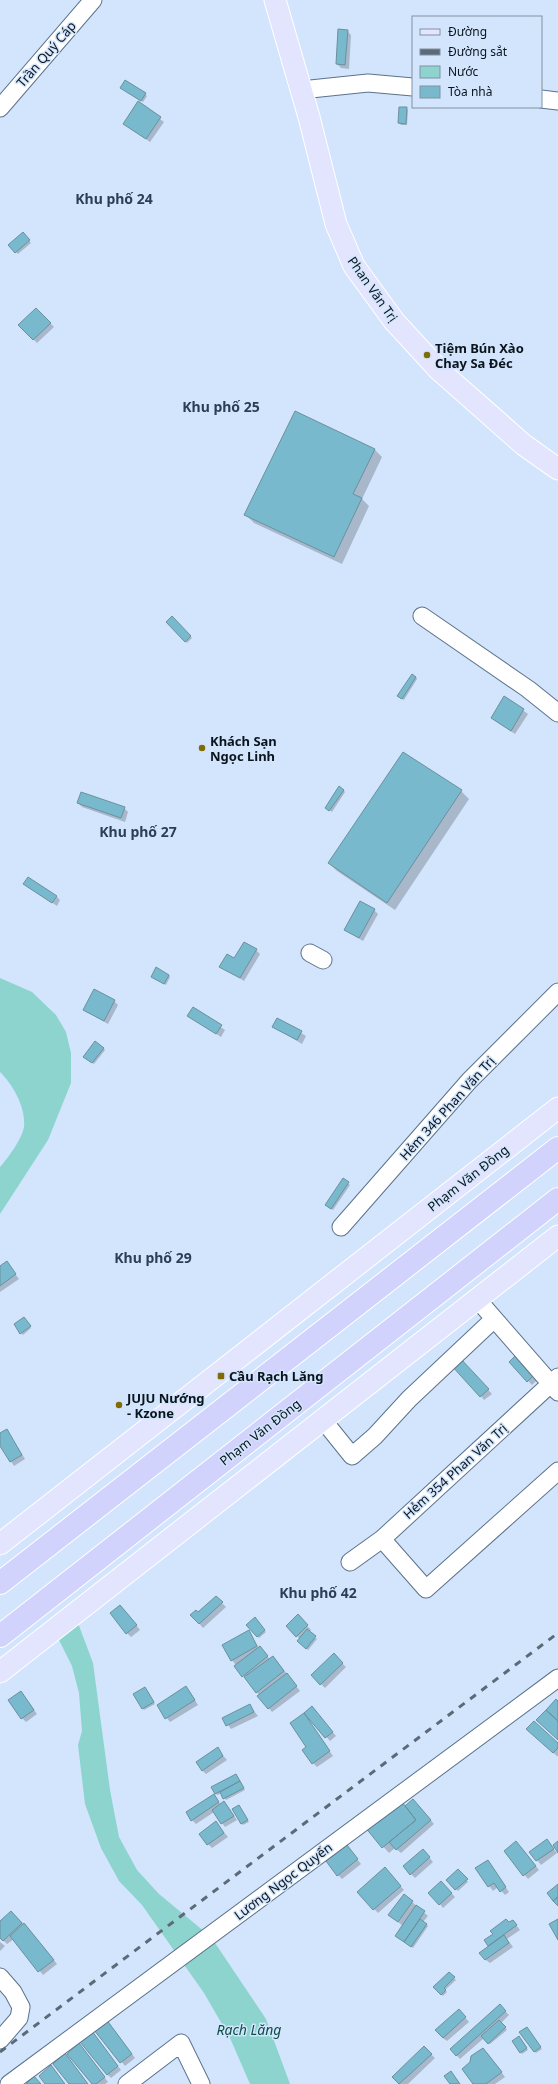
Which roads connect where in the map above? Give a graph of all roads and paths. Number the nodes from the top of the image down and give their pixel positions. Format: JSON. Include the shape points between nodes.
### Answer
{"nodes":[{"id":1,"x":93,"y":0,"type":"edge"},
{"id":2,"x":275,"y":0,"type":"edge"},
{"id":3,"x":412,"y":87,"type":"edge"},
{"id":4,"x":301,"y":90,"type":"junction"},
{"id":5,"x":542,"y":100,"type":"edge"},
{"id":6,"x":558,"y":101,"type":"edge"},
{"id":7,"x":0,"y":108,"type":"edge"},
{"id":8,"x":558,"y":469,"type":"edge"},
{"id":9,"x":422,"y":616,"type":"dead end"},
{"id":10,"x":558,"y":713,"type":"edge"},
{"id":11,"x":558,"y":992,"type":"edge"},
{"id":12,"x":558,"y":1108,"type":"edge"},
{"id":13,"x":558,"y":1148,"type":"edge"},
{"id":14,"x":558,"y":1199,"type":"edge"},
{"id":15,"x":341,"y":1227,"type":"dead end"},
{"id":16,"x":558,"y":1236,"type":"edge"},
{"id":17,"x":477,"y":1299,"type":"junction"},
{"id":18,"x":494,"y":1319,"type":"junction"},
{"id":19,"x":556,"y":1384,"type":"edge"},
{"id":20,"x":306,"y":1396,"type":"junction"},
{"id":21,"x":322,"y":1420,"type":"junction"},
{"id":22,"x":558,"y":1471,"type":"edge"},
{"id":23,"x":382,"y":1539,"type":"junction"},
{"id":24,"x":0,"y":1544,"type":"edge"},
{"id":25,"x":350,"y":1562,"type":"dead end"},
{"id":26,"x":0,"y":1583,"type":"edge"},
{"id":27,"x":0,"y":1636,"type":"edge"},
{"id":28,"x":0,"y":1672,"type":"edge"},
{"id":29,"x":558,"y":1678,"type":"edge"},
{"id":30,"x":0,"y":1977,"type":"edge"},
{"id":31,"x":0,"y":2040,"type":"edge"},
{"id":32,"x":9,"y":2084,"type":"edge"},
{"id":33,"x":127,"y":2084,"type":"edge"},
{"id":34,"x":201,"y":2084,"type":"edge"}],
"edges":[{"from":1,"to":7,"type":"street","name":"Trần Quý Cáp"},
{"from":2,"to":4,"type":"main road","name":"Phan Văn Trị"},
{"from":3,"to":4,"type":"street","via":[[368,84]]},
{"from":4,"to":8,"type":"main road","name":"Phan Văn Trị","via":[[336,224],[354,266],[394,321],[439,370],[524,445]]},
{"from":5,"to":6,"type":"street"},
{"from":9,"to":10,"type":"street","via":[[528,689]]},
{"from":11,"to":15,"type":"street","name":"Hẻm 346 Phan Văn Trị","via":[[469,1081]]},
{"from":12,"to":24,"type":"main road","name":"Phạm Văn Đồng"},
{"from":13,"to":26,"type":"highway"},
{"from":14,"to":20,"type":"highway","name":"Phạm Văn Đồng"},
{"from":16,"to":17,"type":"main road"},
{"from":17,"to":18,"type":"street"},
{"from":17,"to":21,"type":"main road"},
{"from":18,"to":19,"type":"street"},
{"from":18,"to":21,"type":"street","via":[[352,1456]]},
{"from":19,"to":23,"type":"street","name":"Hẻm 354 Phan Văn Trị"},
{"from":20,"to":21,"type":"main road"},
{"from":20,"to":27,"type":"highway","name":"Phạm Văn Đồng"},
{"from":21,"to":28,"type":"main road"},
{"from":22,"to":23,"type":"street","via":[[426,1589]]},
{"from":23,"to":25,"type":"street","name":"Hẻm 354 Phan Văn Trị"},
{"from":29,"to":32,"type":"street","name":"Lương Ngọc Quyến"},
{"from":30,"to":31,"type":"street","via":[[22,2007],[19,2018]]},
{"from":33,"to":34,"type":"street","via":[[181,2043]]}]}
